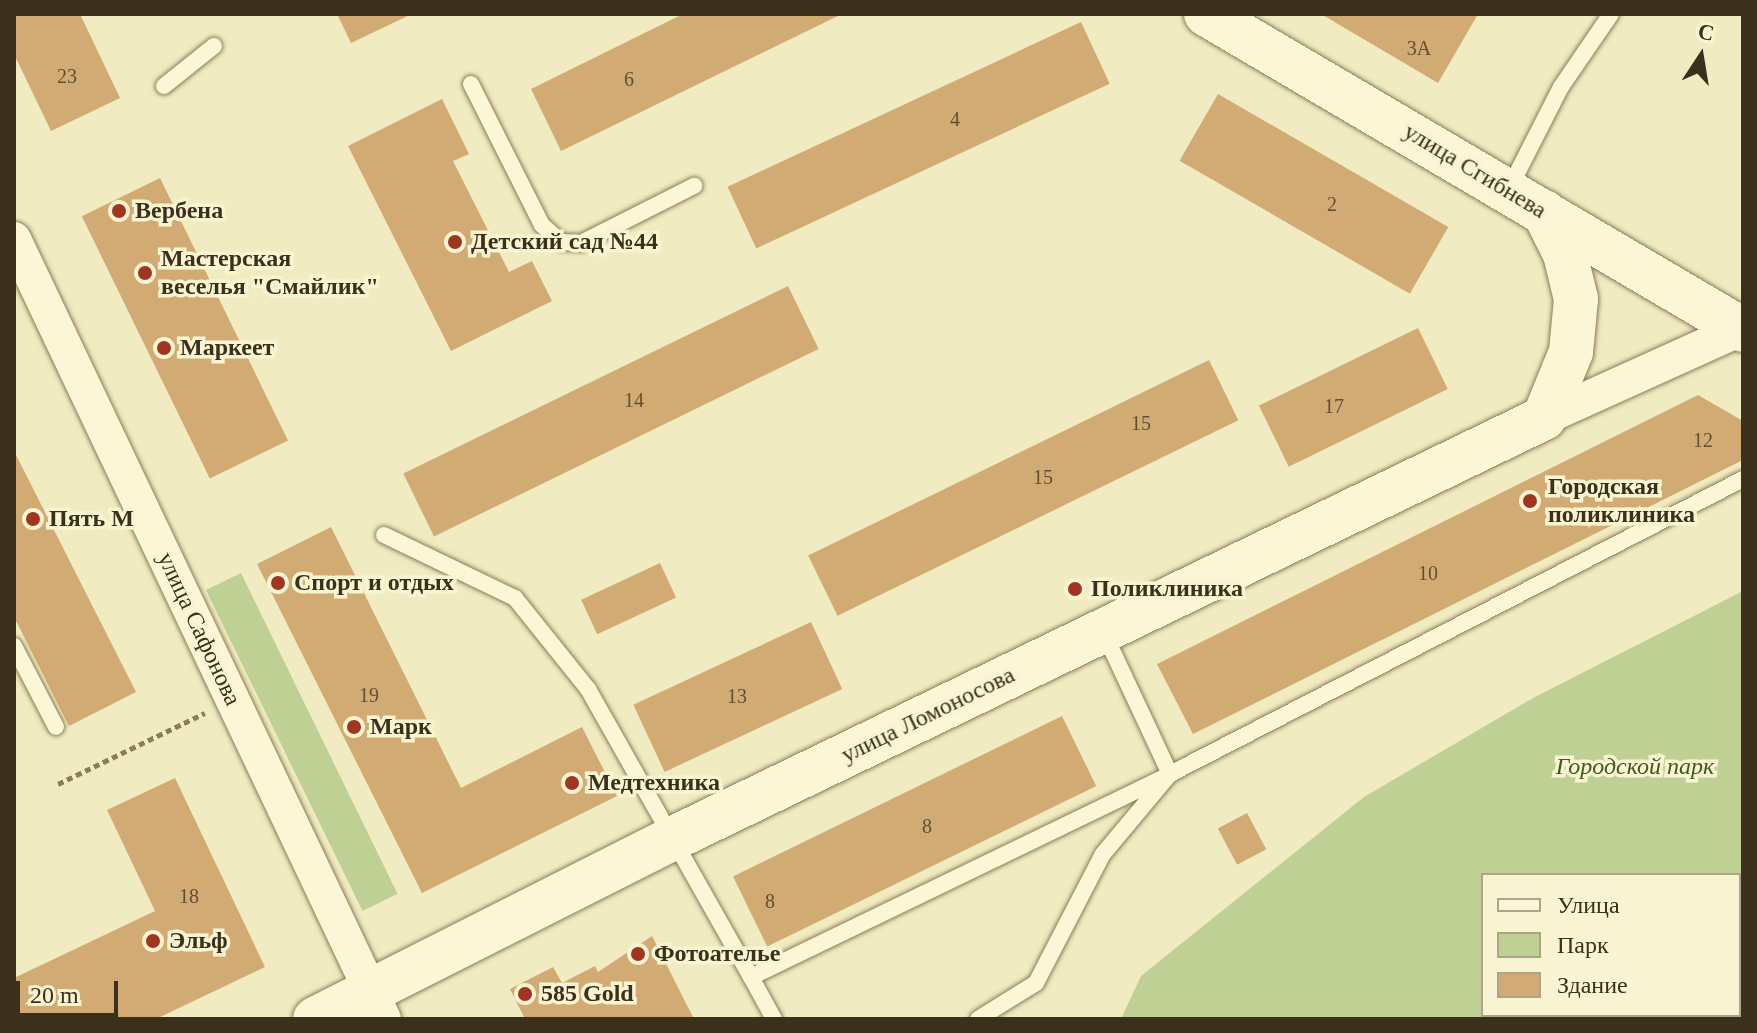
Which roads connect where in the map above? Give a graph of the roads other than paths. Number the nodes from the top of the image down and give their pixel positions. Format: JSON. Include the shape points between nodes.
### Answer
{"nodes":[{"id":1,"x":1206,"y":14,"type":"edge"},
{"id":2,"x":1611,"y":14,"type":"edge"},
{"id":3,"x":214,"y":46,"type":"dead end"},
{"id":4,"x":471,"y":84,"type":"dead end"},
{"id":5,"x":164,"y":86,"type":"dead end"},
{"id":6,"x":694,"y":186,"type":"dead end"},
{"id":7,"x":1527,"y":200,"type":"junction"},
{"id":8,"x":14,"y":239,"type":"edge"},
{"id":9,"x":1742,"y":330,"type":"edge"},
{"id":10,"x":1544,"y":418,"type":"junction"},
{"id":11,"x":1743,"y":479,"type":"edge"},
{"id":12,"x":384,"y":535,"type":"dead end"},
{"id":13,"x":1103,"y":630,"type":"junction"},
{"id":14,"x":14,"y":646,"type":"edge"},
{"id":15,"x":56,"y":727,"type":"dead end"},
{"id":16,"x":1170,"y":774,"type":"junction"},
{"id":17,"x":674,"y":838,"type":"junction"},
{"id":18,"x":751,"y":977,"type":"junction"},
{"id":19,"x":378,"y":1006,"type":"edge"},
{"id":20,"x":315,"y":1019,"type":"edge"},
{"id":21,"x":774,"y":1019,"type":"edge"},
{"id":22,"x":978,"y":1019,"type":"edge"}],
"edges":[{"from":1,"to":7,"type":"street","name":"улица Сгибнева"},
{"from":2,"to":7,"type":"lane","via":[[1561,87]]},
{"from":3,"to":5,"type":"lane"},
{"from":4,"to":6,"type":"lane","via":[[542,225],[561,242],[581,243]]},
{"from":7,"to":9,"type":"street","name":"улица Сгибнева"},
{"from":7,"to":10,"type":"street","via":[[1565,254],[1576,299],[1571,352]]},
{"from":8,"to":19,"type":"street","name":"улица Сафонова"},
{"from":9,"to":10,"type":"street","name":"улица Ломоносова"},
{"from":10,"to":13,"type":"street","name":"улица Ломоносова"},
{"from":11,"to":16,"type":"lane"},
{"from":12,"to":17,"type":"lane","via":[[515,598],[588,689]]},
{"from":13,"to":16,"type":"lane"},
{"from":13,"to":17,"type":"street","name":"улица Ломоносова"},
{"from":14,"to":15,"type":"lane"},
{"from":16,"to":18,"type":"lane"},
{"from":16,"to":22,"type":"lane","via":[[1103,854],[1036,983]]},
{"from":17,"to":18,"type":"lane"},
{"from":17,"to":19,"type":"street","name":"улица Ломоносова"},
{"from":18,"to":21,"type":"lane"},
{"from":19,"to":20,"type":"street","name":"улица Ломоносова"}]}
